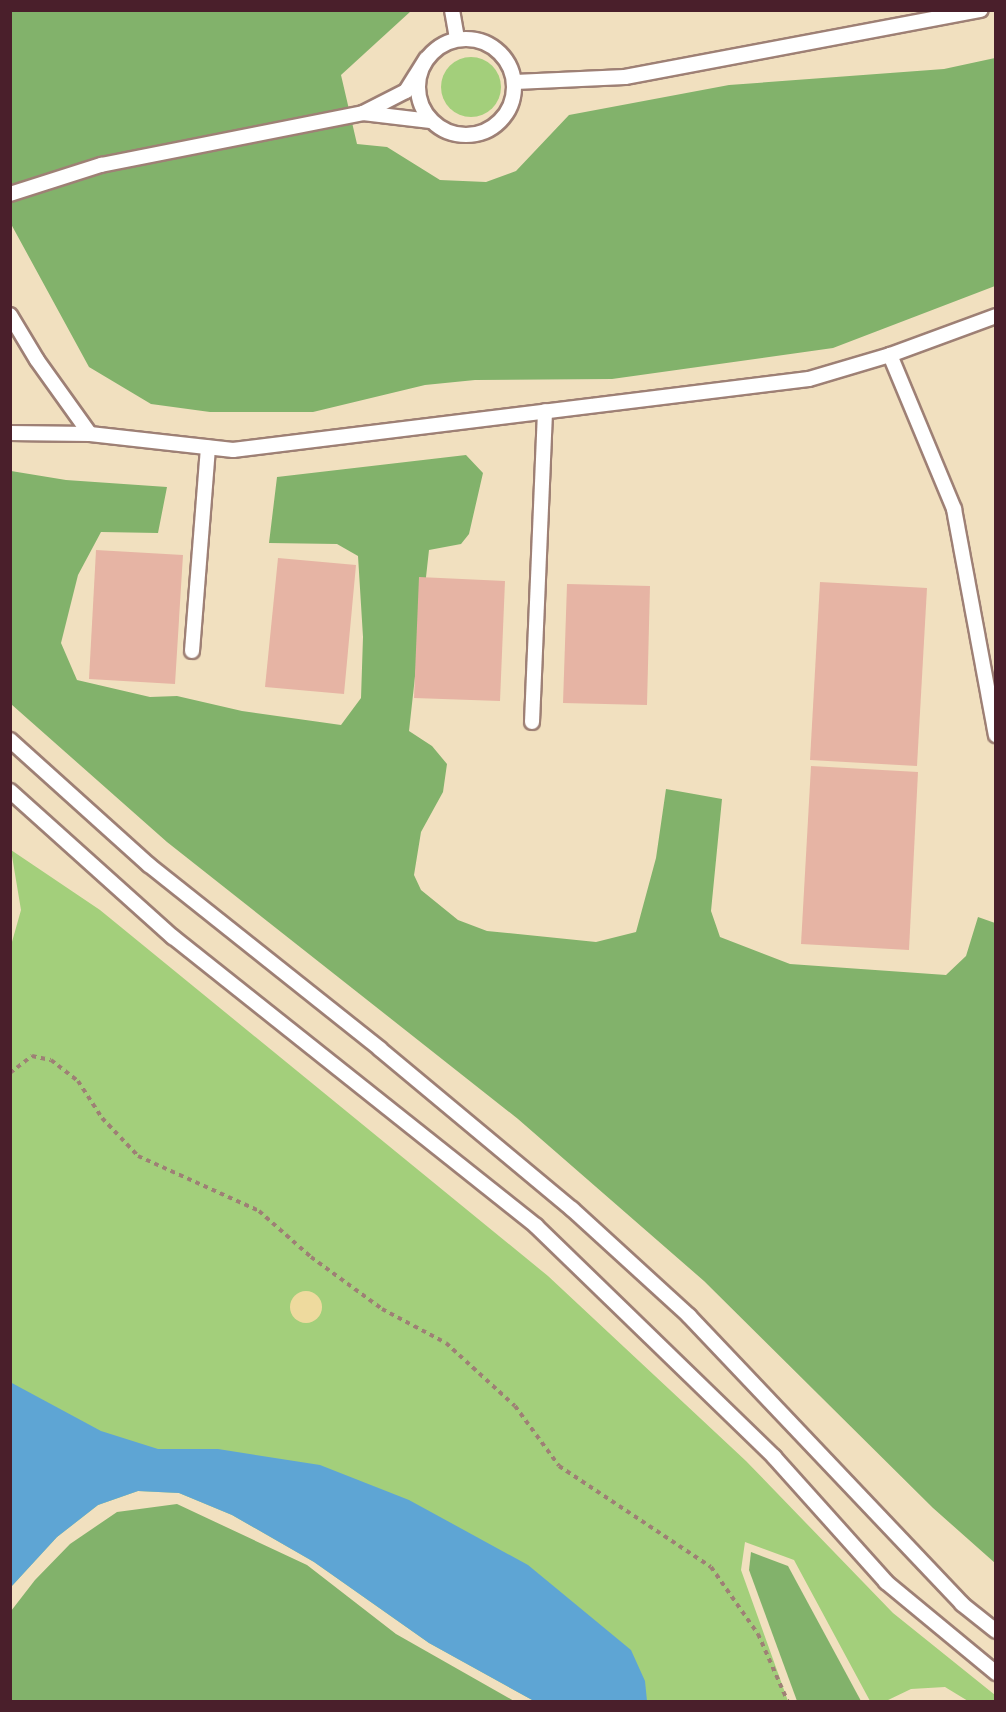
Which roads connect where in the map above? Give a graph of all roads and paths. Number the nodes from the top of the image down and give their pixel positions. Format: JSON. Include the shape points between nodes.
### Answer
{"nodes":[{"id":1,"x":452,"y":10,"type":"edge"},
{"id":2,"x":981,"y":10,"type":"edge"},
{"id":3,"x":457,"y":39,"type":"junction"},
{"id":4,"x":426,"y":59,"type":"junction"},
{"id":5,"x":514,"y":81,"type":"junction"},
{"id":6,"x":363,"y":113,"type":"junction"},
{"id":7,"x":431,"y":121,"type":"junction"},
{"id":8,"x":10,"y":194,"type":"edge"},
{"id":9,"x":10,"y":315,"type":"edge"},
{"id":10,"x":996,"y":316,"type":"edge"},
{"id":11,"x":890,"y":355,"type":"junction"},
{"id":12,"x":545,"y":411,"type":"junction"},
{"id":13,"x":10,"y":433,"type":"edge"},
{"id":14,"x":90,"y":434,"type":"junction"},
{"id":15,"x":208,"y":448,"type":"junction"},
{"id":16,"x":192,"y":651,"type":"dead end"},
{"id":17,"x":532,"y":722,"type":"dead end"},
{"id":18,"x":996,"y":735,"type":"edge"},
{"id":19,"x":10,"y":740,"type":"edge"},
{"id":20,"x":10,"y":791,"type":"edge"},
{"id":21,"x":10,"y":1073,"type":"edge"},
{"id":22,"x":996,"y":1631,"type":"edge"},
{"id":23,"x":996,"y":1673,"type":"edge"},
{"id":24,"x":788,"y":1701,"type":"edge"}],
"edges":[{"from":1,"to":3,"type":"lane"},
{"from":2,"to":5,"type":"lane","via":[[625,76]]},
{"from":3,"to":4,"type":"lane","via":[[440,46]]},
{"from":3,"to":5,"type":"lane","via":[[486,43],[497,49],[508,62]]},
{"from":4,"to":6,"type":"lane","via":[[406,92]]},
{"from":4,"to":7,"type":"lane","via":[[418,92]]},
{"from":5,"to":7,"type":"lane","via":[[513,101],[505,116],[486,131],[454,134]]},
{"from":6,"to":7,"type":"lane"},
{"from":6,"to":8,"type":"lane","via":[[100,165]]},
{"from":9,"to":14,"type":"lane"},
{"from":10,"to":11,"type":"lane"},
{"from":11,"to":12,"type":"lane","via":[[809,379]]},
{"from":11,"to":18,"type":"lane","via":[[954,509]]},
{"from":12,"to":15,"type":"lane","via":[[233,450]]},
{"from":12,"to":17,"type":"lane"},
{"from":13,"to":14,"type":"lane"},
{"from":14,"to":15,"type":"lane"},
{"from":15,"to":16,"type":"lane"},
{"from":19,"to":22,"type":"lane","via":[[149,865],[380,1049],[580,1217],[689,1316],[962,1604]]},
{"from":20,"to":23,"type":"lane","via":[[173,937],[536,1226],[774,1457],[886,1582]]},
{"from":21,"to":24,"type":"path","via":[[32,1056],[51,1060],[78,1081],[102,1118],[138,1156],[259,1211],[311,1257],[382,1309],[446,1343],[515,1407],[559,1466],[711,1567],[758,1634]]}]}
